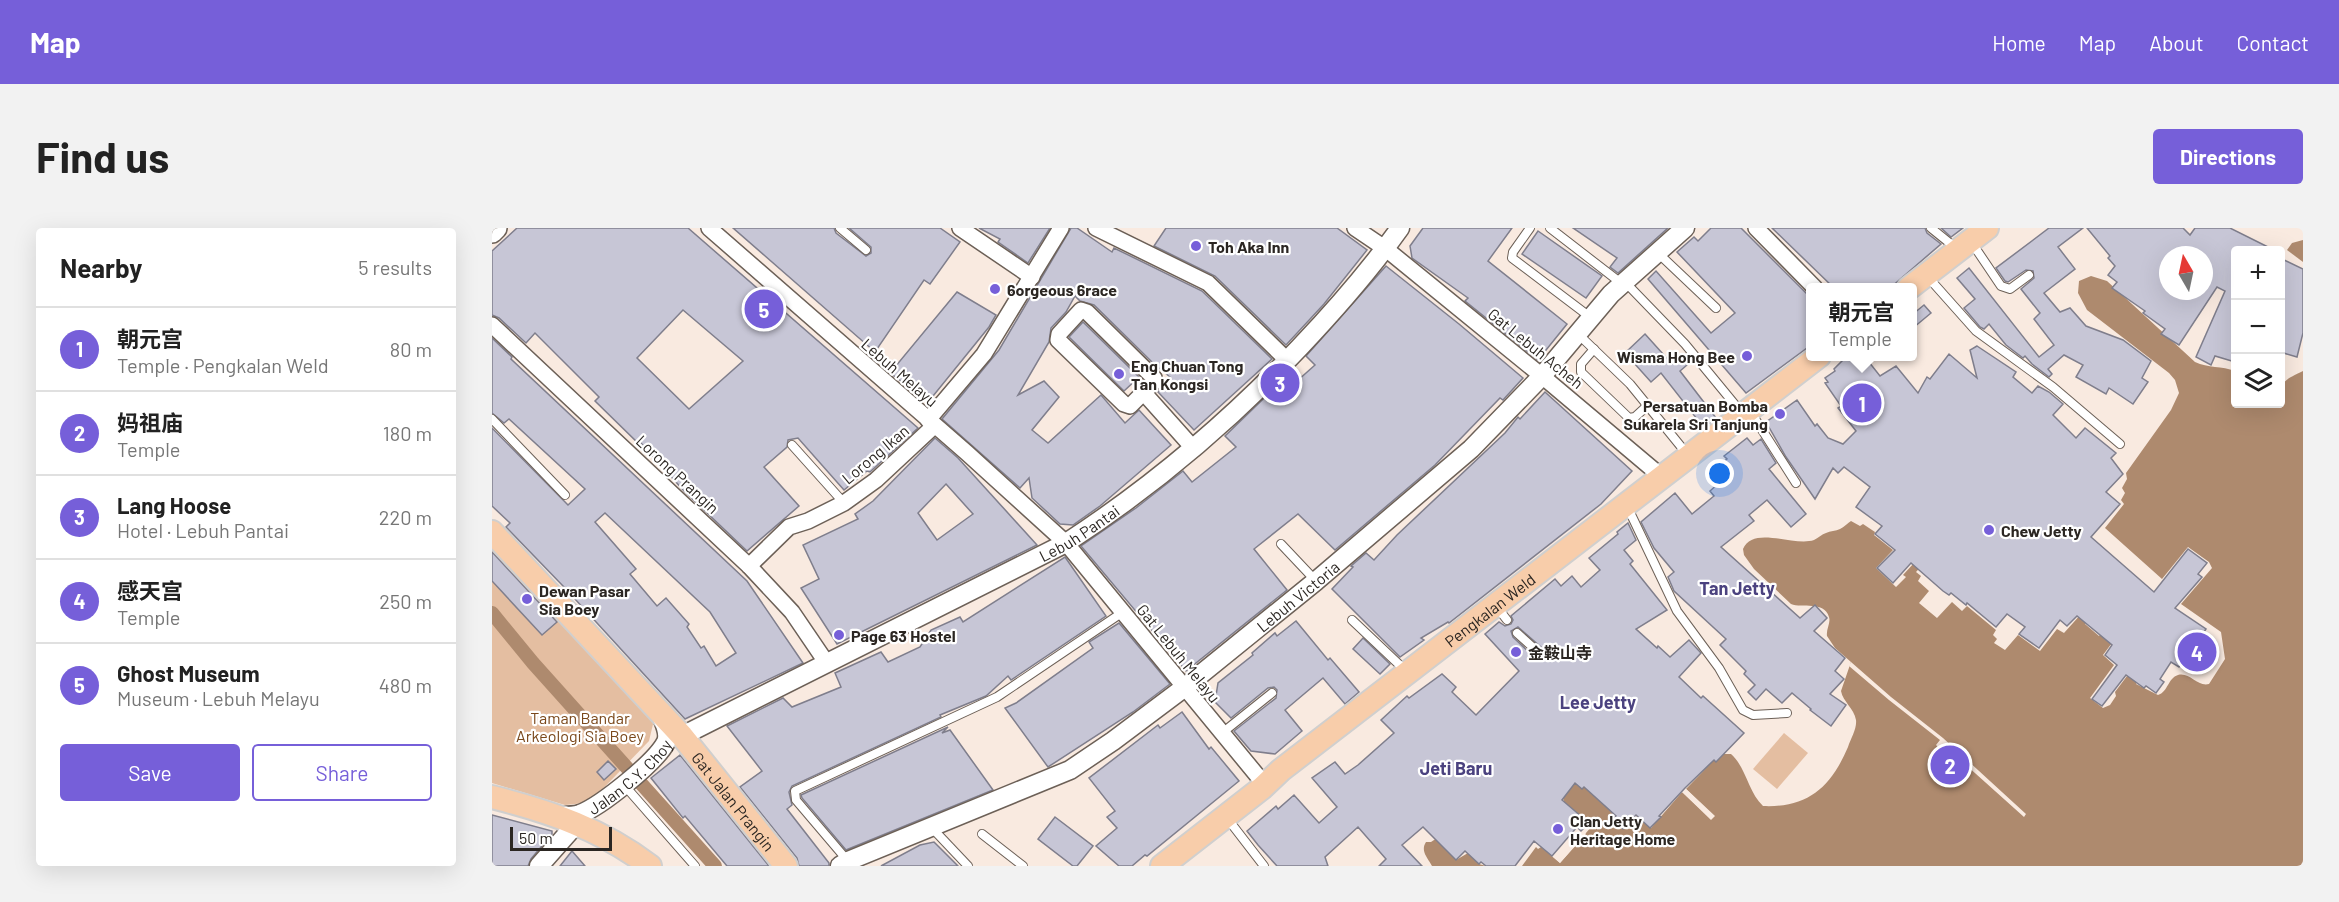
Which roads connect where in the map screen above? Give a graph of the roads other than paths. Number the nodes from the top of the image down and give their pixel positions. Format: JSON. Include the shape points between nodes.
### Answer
{"nodes":[{"id":1,"x":496,"y":228,"type":"edge"},
{"id":2,"x":709,"y":228,"type":"edge"},
{"id":3,"x":840,"y":228,"type":"edge"},
{"id":4,"x":960,"y":228,"type":"edge"},
{"id":5,"x":1061,"y":228,"type":"edge"},
{"id":6,"x":1096,"y":228,"type":"edge"},
{"id":7,"x":1355,"y":228,"type":"edge"},
{"id":8,"x":1400,"y":228,"type":"edge"},
{"id":9,"x":1530,"y":228,"type":"edge"},
{"id":10,"x":1550,"y":228,"type":"edge"},
{"id":11,"x":1685,"y":228,"type":"edge"},
{"id":12,"x":1756,"y":228,"type":"edge"},
{"id":13,"x":1930,"y":228,"type":"edge"},
{"id":14,"x":492,"y":232,"type":"edge"},
{"id":15,"x":1972,"y":240,"type":"edge"},
{"id":16,"x":1386,"y":249,"type":"junction"},
{"id":17,"x":866,"y":250,"type":"dead end"},
{"id":18,"x":1657,"y":252,"type":"junction"},
{"id":19,"x":2029,"y":274,"type":"dead end"},
{"id":20,"x":1032,"y":277,"type":"junction"},
{"id":21,"x":1917,"y":281,"type":"edge"},
{"id":22,"x":1623,"y":282,"type":"junction"},
{"id":23,"x":1810,"y":283,"type":"edge"},
{"id":24,"x":1716,"y":308,"type":"dead end"},
{"id":25,"x":1590,"y":317,"type":"junction"},
{"id":26,"x":492,"y":325,"type":"edge"},
{"id":27,"x":1577,"y":333,"type":"junction"},
{"id":28,"x":1594,"y":349,"type":"junction"},
{"id":29,"x":1287,"y":360,"type":"junction"},
{"id":30,"x":1814,"y":361,"type":"edge"},
{"id":31,"x":1542,"y":376,"type":"junction"},
{"id":32,"x":1144,"y":393,"type":"junction"},
{"id":33,"x":1647,"y":406,"type":"junction"},
{"id":34,"x":1746,"y":412,"type":"junction"},
{"id":35,"x":492,"y":419,"type":"edge"},
{"id":36,"x":931,"y":423,"type":"junction"},
{"id":37,"x":2120,"y":444,"type":"dead end"},
{"id":38,"x":792,"y":445,"type":"dead end"},
{"id":39,"x":1194,"y":449,"type":"junction"},
{"id":40,"x":1688,"y":457,"type":"junction"},
{"id":41,"x":1662,"y":477,"type":"junction"},
{"id":42,"x":1796,"y":483,"type":"dead end"},
{"id":43,"x":565,"y":495,"type":"dead end"},
{"id":44,"x":844,"y":503,"type":"junction"},
{"id":45,"x":1626,"y":505,"type":"junction"},
{"id":46,"x":492,"y":532,"type":"edge"},
{"id":47,"x":1066,"y":543,"type":"junction"},
{"id":48,"x":1281,"y":544,"type":"dead end"},
{"id":49,"x":750,"y":566,"type":"junction"},
{"id":50,"x":1316,"y":581,"type":"junction"},
{"id":51,"x":1123,"y":612,"type":"junction"},
{"id":52,"x":1353,"y":620,"type":"dead end"},
{"id":53,"x":1517,"y":633,"type":"dead end"},
{"id":54,"x":1538,"y":652,"type":"dead end"},
{"id":55,"x":826,"y":662,"type":"junction"},
{"id":56,"x":1408,"y":673,"type":"junction"},
{"id":57,"x":1185,"y":687,"type":"junction"},
{"id":58,"x":1272,"y":693,"type":"dead end"},
{"id":59,"x":660,"y":712,"type":"junction"},
{"id":60,"x":1787,"y":713,"type":"dead end"},
{"id":61,"x":1222,"y":733,"type":"junction"},
{"id":62,"x":682,"y":736,"type":"junction"},
{"id":63,"x":631,"y":778,"type":"junction"},
{"id":64,"x":1265,"y":785,"type":"junction"},
{"id":65,"x":492,"y":797,"type":"edge"},
{"id":66,"x":1226,"y":817,"type":"junction"},
{"id":67,"x":570,"y":820,"type":"junction"},
{"id":68,"x":932,"y":828,"type":"junction"},
{"id":69,"x":982,"y":834,"type":"dead end"},
{"id":70,"x":844,"y":863,"type":"edge"},
{"id":71,"x":539,"y":866,"type":"edge"},
{"id":72,"x":650,"y":866,"type":"edge"},
{"id":73,"x":695,"y":866,"type":"edge"},
{"id":74,"x":786,"y":866,"type":"edge"},
{"id":75,"x":968,"y":866,"type":"edge"},
{"id":76,"x":1023,"y":866,"type":"edge"},
{"id":77,"x":1162,"y":866,"type":"edge"},
{"id":78,"x":1264,"y":866,"type":"edge"}],
"edges":[{"from":1,"to":14,"type":"main road"},
{"from":2,"to":36,"type":"street","name":"Lebuh Melayu"},
{"from":3,"to":17,"type":"lane"},
{"from":4,"to":20,"type":"street"},
{"from":5,"to":20,"type":"street","name":"Lorong Ikan"},
{"from":6,"to":29,"type":"street","via":[[1208,283]]},
{"from":7,"to":16,"type":"street","name":"Gat Lebuh Acheh"},
{"from":8,"to":16,"type":"street","name":"Lebuh Pantai"},
{"from":9,"to":25,"type":"lane","via":[[1512,258]]},
{"from":10,"to":22,"type":"lane"},
{"from":11,"to":18,"type":"street","name":"Lebuh Victoria"},
{"from":12,"to":23,"type":"street"},
{"from":13,"to":15,"type":"lane"},
{"from":15,"to":19,"type":"lane","via":[[2001,286],[2010,289]]},
{"from":15,"to":21,"type":"main road"},
{"from":16,"to":29,"type":"street","name":"Lebuh Pantai"},
{"from":16,"to":31,"type":"street","name":"Gat Lebuh Acheh"},
{"from":18,"to":22,"type":"street","name":"Lebuh Victoria"},
{"from":18,"to":24,"type":"lane"},
{"from":20,"to":36,"type":"street","name":"Lorong Ikan","via":[[984,354]]},
{"from":21,"to":37,"type":"lane"},
{"from":22,"to":25,"type":"street","name":"Lebuh Victoria"},
{"from":22,"to":34,"type":"lane"},
{"from":25,"to":27,"type":"street","name":"Lebuh Victoria"},
{"from":26,"to":49,"type":"street","name":"Lorong Prangin"},
{"from":27,"to":28,"type":"lane"},
{"from":27,"to":31,"type":"street","name":"Lebuh Victoria"},
{"from":28,"to":33,"type":"lane"},
{"from":28,"to":33,"type":"lane","via":[[1581,364],[1581,372],[1629,418]]},
{"from":29,"to":39,"type":"street","name":"Lebuh Pantai"},
{"from":30,"to":34,"type":"main road","name":"Pengkalan Weld"},
{"from":31,"to":41,"type":"street","name":"Gat Lebuh Acheh"},
{"from":31,"to":50,"type":"street","name":"Lebuh Victoria","via":[[1471,449]]},
{"from":32,"to":32,"type":"street","via":[[1126,406],[1060,342],[1059,334],[1078,312],[1087,312],[1152,375],[1154,381]]},
{"from":32,"to":39,"type":"street"},
{"from":33,"to":40,"type":"lane"},
{"from":34,"to":40,"type":"main road","name":"Pengkalan Weld"},
{"from":34,"to":42,"type":"lane"},
{"from":35,"to":43,"type":"lane"},
{"from":36,"to":44,"type":"street","name":"Lorong Ikan","via":[[876,480]]},
{"from":36,"to":47,"type":"street","name":"Lebuh Melayu"},
{"from":38,"to":44,"type":"lane"},
{"from":39,"to":47,"type":"street","name":"Lebuh Pantai","via":[[1111,514]]},
{"from":40,"to":41,"type":"main road","name":"Pengkalan Weld"},
{"from":41,"to":45,"type":"main road","name":"Pengkalan Weld"},
{"from":44,"to":49,"type":"street","name":"Lorong Ikan","via":[[789,527]]},
{"from":45,"to":56,"type":"main road","name":"Pengkalan Weld","via":[[1501,613]]},
{"from":45,"to":60,"type":"lane","via":[[1677,611],[1719,668],[1743,710],[1753,715]]},
{"from":46,"to":59,"type":"main road","name":"Gat Jalan Prangin"},
{"from":47,"to":51,"type":"street","name":"Gat Lebuh Melayu"},
{"from":47,"to":55,"type":"street","name":"Lebuh Pantai"},
{"from":48,"to":50,"type":"lane"},
{"from":49,"to":55,"type":"street","name":"Lorong Prangin","via":[[792,612]]},
{"from":50,"to":57,"type":"street","name":"Lebuh Victoria"},
{"from":51,"to":57,"type":"street","name":"Gat Lebuh Melayu"},
{"from":51,"to":70,"type":"lane","via":[[997,697],[795,791],[796,800]]},
{"from":52,"to":56,"type":"lane"},
{"from":53,"to":54,"type":"lane"},
{"from":55,"to":62,"type":"street","name":"Lebuh Pantai"},
{"from":56,"to":64,"type":"main road","name":"Pengkalan Weld"},
{"from":57,"to":61,"type":"street","name":"Gat Lebuh Melayu"},
{"from":57,"to":68,"type":"street","name":"Lebuh Victoria","via":[[1070,770]]},
{"from":58,"to":61,"type":"lane"},
{"from":59,"to":62,"type":"main road","name":"Gat Jalan Prangin"},
{"from":59,"to":63,"type":"street","name":"Jalan C.Y. Choy","via":[[666,741]]},
{"from":61,"to":64,"type":"street","name":"Gat Lebuh Melayu"},
{"from":62,"to":74,"type":"main road","name":"Gat Jalan Prangin"},
{"from":63,"to":67,"type":"street","name":"Jalan C.Y. Choy"},
{"from":63,"to":73,"type":"lane"},
{"from":64,"to":66,"type":"main road","name":"Pengkalan Weld"},
{"from":65,"to":67,"type":"main road"},
{"from":66,"to":77,"type":"main road","name":"Pengkalan Weld"},
{"from":66,"to":78,"type":"lane"},
{"from":67,"to":71,"type":"street","name":"Jalan C.Y. Choy"},
{"from":67,"to":72,"type":"main road"},
{"from":68,"to":70,"type":"street","name":"Lebuh Victoria"},
{"from":68,"to":75,"type":"lane"},
{"from":69,"to":76,"type":"lane"}]}
